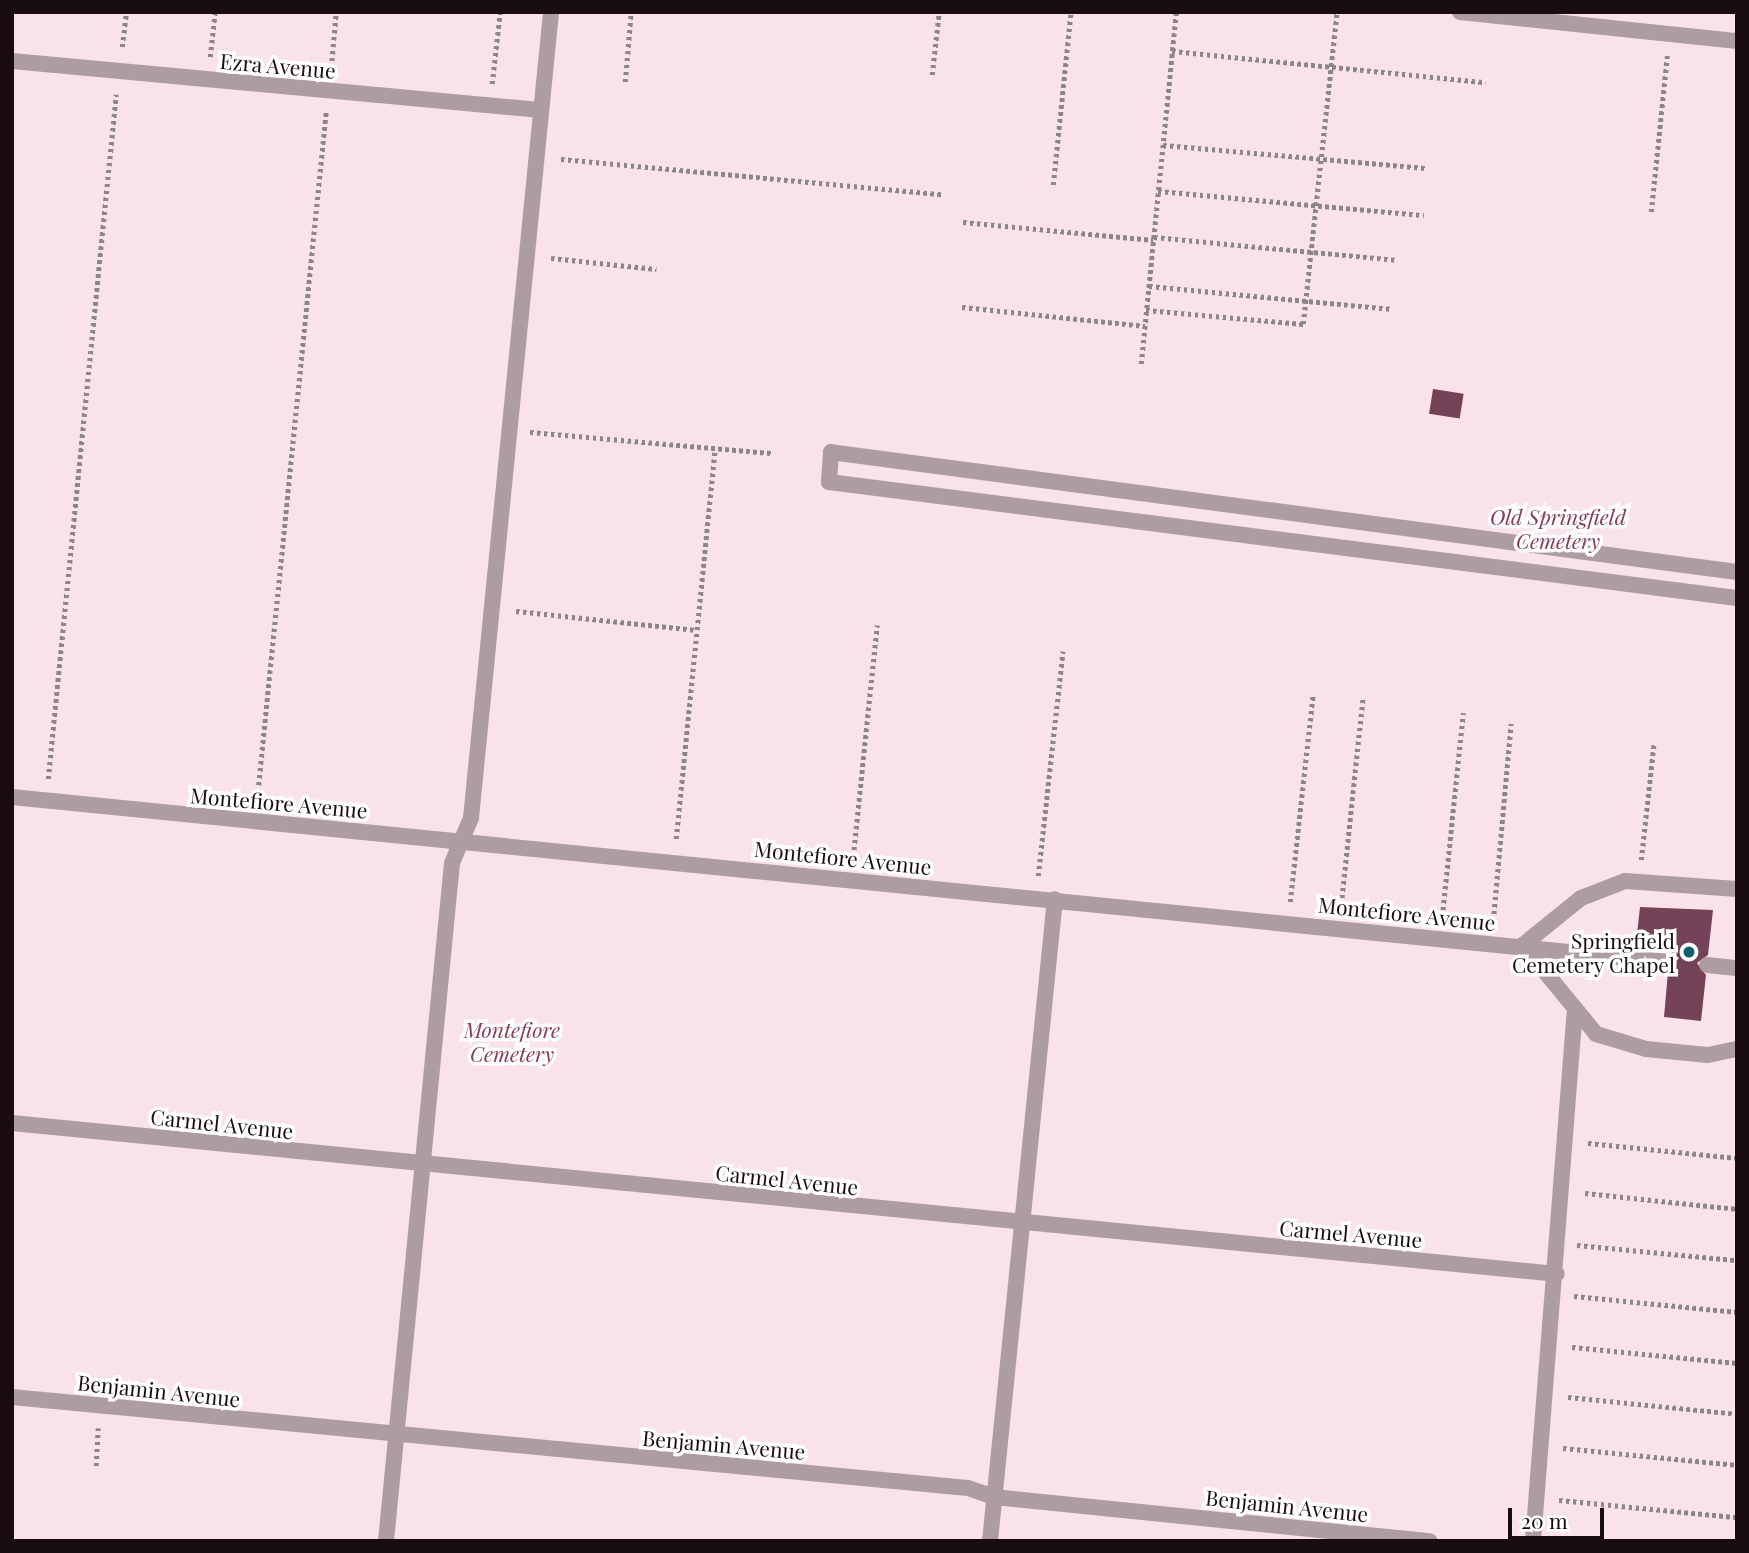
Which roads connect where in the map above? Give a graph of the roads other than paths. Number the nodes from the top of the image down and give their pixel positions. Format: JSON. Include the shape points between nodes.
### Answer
{"nodes":[{"id":1,"x":551,"y":12,"type":"edge"},
{"id":2,"x":1460,"y":12,"type":"edge"},
{"id":3,"x":1737,"y":41,"type":"edge"},
{"id":4,"x":12,"y":61,"type":"edge"},
{"id":5,"x":540,"y":110,"type":"junction"},
{"id":6,"x":1737,"y":572,"type":"edge"},
{"id":7,"x":1737,"y":598,"type":"edge"},
{"id":8,"x":12,"y":797,"type":"edge"},
{"id":9,"x":461,"y":840,"type":"junction"},
{"id":10,"x":1737,"y":888,"type":"edge"},
{"id":11,"x":1055,"y":899,"type":"junction"},
{"id":12,"x":1522,"y":945,"type":"junction"},
{"id":13,"x":1670,"y":962,"type":"dead end"},
{"id":14,"x":1707,"y":965,"type":"dead end"},
{"id":15,"x":1737,"y":968,"type":"edge"},
{"id":16,"x":1575,"y":1009,"type":"junction"},
{"id":17,"x":1737,"y":1049,"type":"edge"},
{"id":18,"x":12,"y":1123,"type":"edge"},
{"id":19,"x":424,"y":1164,"type":"junction"},
{"id":20,"x":1024,"y":1223,"type":"junction"},
{"id":21,"x":1557,"y":1274,"type":"junction"},
{"id":22,"x":12,"y":1397,"type":"edge"},
{"id":23,"x":397,"y":1434,"type":"junction"},
{"id":24,"x":994,"y":1497,"type":"junction"},
{"id":25,"x":386,"y":1541,"type":"edge"},
{"id":26,"x":990,"y":1541,"type":"edge"},
{"id":27,"x":1430,"y":1541,"type":"edge"},
{"id":28,"x":1533,"y":1541,"type":"edge"}],
"edges":[{"from":1,"to":5,"type":"lane"},
{"from":2,"to":3,"type":"lane"},
{"from":4,"to":5,"type":"lane","name":"Ezra Avenue"},
{"from":5,"to":9,"type":"lane","via":[[471,818]]},
{"from":6,"to":7,"type":"lane","via":[[831,452],[829,482]]},
{"from":8,"to":9,"type":"lane","name":"Montefiore Avenue"},
{"from":9,"to":11,"type":"lane","name":"Montefiore Avenue"},
{"from":9,"to":19,"type":"lane","via":[[452,863]]},
{"from":10,"to":12,"type":"lane","via":[[1639,881],[1581,898]]},
{"from":11,"to":12,"type":"lane","name":"Montefiore Avenue"},
{"from":11,"to":20,"type":"lane"},
{"from":12,"to":13,"type":"lane","name":"Montefiore Avenue"},
{"from":12,"to":16,"type":"lane"},
{"from":14,"to":15,"type":"lane"},
{"from":16,"to":17,"type":"lane","via":[[1596,1034],[1646,1049],[1709,1055]]},
{"from":16,"to":21,"type":"lane"},
{"from":18,"to":19,"type":"lane","name":"Carmel Avenue"},
{"from":19,"to":20,"type":"lane","name":"Carmel Avenue"},
{"from":19,"to":23,"type":"lane"},
{"from":20,"to":21,"type":"lane","name":"Carmel Avenue"},
{"from":20,"to":24,"type":"lane"},
{"from":21,"to":28,"type":"lane"},
{"from":22,"to":23,"type":"lane","name":"Benjamin Avenue"},
{"from":23,"to":24,"type":"lane","name":"Benjamin Avenue","via":[[968,1488]]},
{"from":23,"to":25,"type":"lane"},
{"from":24,"to":26,"type":"lane"},
{"from":24,"to":27,"type":"lane","name":"Benjamin Avenue"}]}
